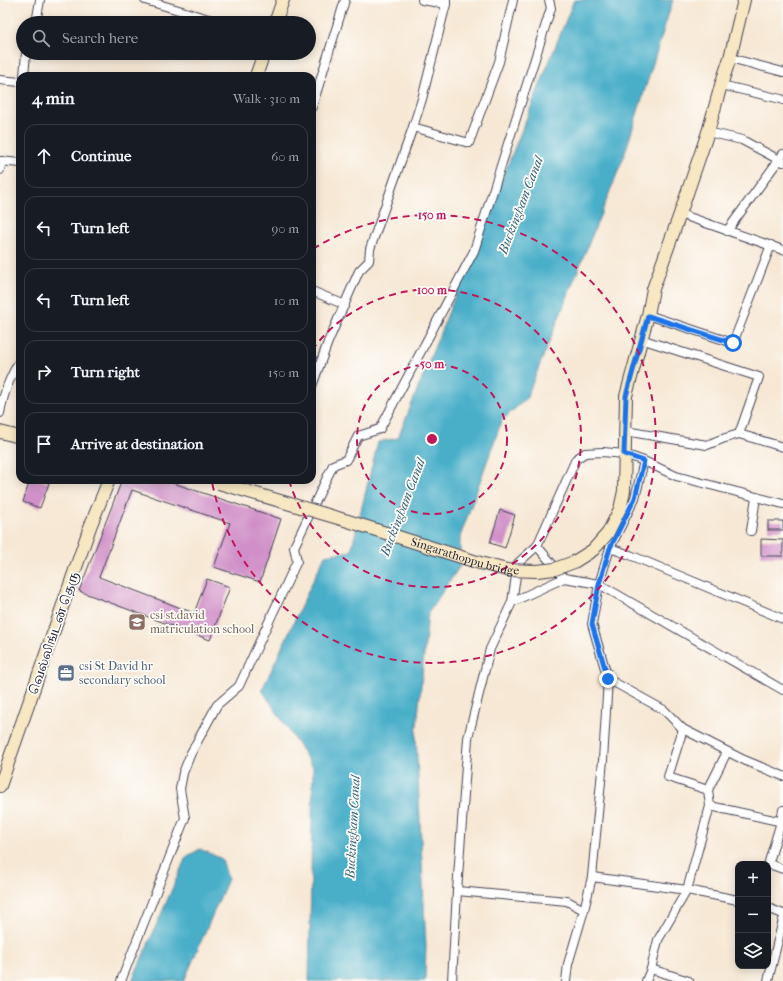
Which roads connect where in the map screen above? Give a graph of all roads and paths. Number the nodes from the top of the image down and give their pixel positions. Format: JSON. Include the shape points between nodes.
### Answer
{"nodes":[{"id":1,"x":40,"y":0,"type":"edge"},
{"id":2,"x":144,"y":0,"type":"edge"},
{"id":3,"x":283,"y":0,"type":"edge"},
{"id":4,"x":345,"y":0,"type":"edge"},
{"id":5,"x":422,"y":0,"type":"edge"},
{"id":6,"x":513,"y":0,"type":"edge"},
{"id":7,"x":549,"y":0,"type":"edge"},
{"id":8,"x":744,"y":0,"type":"edge"},
{"id":9,"x":446,"y":2,"type":"edge"},
{"id":10,"x":37,"y":16,"type":"edge"},
{"id":11,"x":198,"y":16,"type":"edge"},
{"id":12,"x":277,"y":16,"type":"edge"},
{"id":13,"x":730,"y":58,"type":"junction"},
{"id":14,"x":25,"y":60,"type":"edge"},
{"id":15,"x":262,"y":60,"type":"edge"},
{"id":16,"x":24,"y":72,"type":"edge"},
{"id":17,"x":257,"y":72,"type":"edge"},
{"id":18,"x":783,"y":72,"type":"edge"},
{"id":19,"x":0,"y":80,"type":"edge"},
{"id":20,"x":16,"y":82,"type":"edge"},
{"id":21,"x":721,"y":85,"type":"junction"},
{"id":22,"x":316,"y":94,"type":"edge"},
{"id":23,"x":783,"y":100,"type":"edge"},
{"id":24,"x":413,"y":127,"type":"junction"},
{"id":25,"x":708,"y":132,"type":"junction"},
{"id":26,"x":782,"y":158,"type":"edge"},
{"id":27,"x":1,"y":161,"type":"edge"},
{"id":28,"x":16,"y":163,"type":"edge"},
{"id":29,"x":0,"y":170,"type":"edge"},
{"id":30,"x":680,"y":214,"type":"junction"},
{"id":31,"x":727,"y":231,"type":"junction"},
{"id":32,"x":771,"y":245,"type":"junction"},
{"id":33,"x":783,"y":250,"type":"edge"},
{"id":34,"x":316,"y":293,"type":"edge"},
{"id":35,"x":345,"y":305,"type":"junction"},
{"id":36,"x":648,"y":316,"type":"junction"},
{"id":37,"x":641,"y":340,"type":"junction"},
{"id":38,"x":16,"y":367,"type":"edge"},
{"id":39,"x":316,"y":375,"type":"edge"},
{"id":40,"x":0,"y":413,"type":"edge"},
{"id":41,"x":625,"y":431,"type":"junction"},
{"id":42,"x":0,"y":432,"type":"edge"},
{"id":43,"x":739,"y":434,"type":"junction"},
{"id":44,"x":16,"y":436,"type":"edge"},
{"id":45,"x":783,"y":447,"type":"edge"},
{"id":46,"x":624,"y":454,"type":"junction"},
{"id":47,"x":644,"y":461,"type":"junction"},
{"id":48,"x":107,"y":484,"type":"edge"},
{"id":49,"x":225,"y":484,"type":"edge"},
{"id":50,"x":756,"y":497,"type":"junction"},
{"id":51,"x":783,"y":504,"type":"edge"},
{"id":52,"x":752,"y":531,"type":"dead end"},
{"id":53,"x":537,"y":546,"type":"junction"},
{"id":54,"x":610,"y":548,"type":"junction"},
{"id":55,"x":564,"y":578,"type":"junction"},
{"id":56,"x":599,"y":584,"type":"junction"},
{"id":57,"x":512,"y":602,"type":"junction"},
{"id":58,"x":783,"y":619,"type":"edge"},
{"id":59,"x":608,"y":679,"type":"junction"},
{"id":60,"x":783,"y":690,"type":"edge"},
{"id":61,"x":683,"y":729,"type":"junction"},
{"id":62,"x":727,"y":752,"type":"junction"},
{"id":63,"x":2,"y":774,"type":"edge"},
{"id":64,"x":783,"y":776,"type":"edge"},
{"id":65,"x":0,"y":786,"type":"edge"},
{"id":66,"x":708,"y":790,"type":"junction"},
{"id":67,"x":710,"y":806,"type":"junction"},
{"id":68,"x":783,"y":810,"type":"edge"},
{"id":69,"x":782,"y":822,"type":"edge"},
{"id":70,"x":769,"y":861,"type":"edge"},
{"id":71,"x":771,"y":865,"type":"edge"},
{"id":72,"x":783,"y":869,"type":"edge"},
{"id":73,"x":592,"y":877,"type":"junction"},
{"id":74,"x":687,"y":890,"type":"junction"},
{"id":75,"x":457,"y":891,"type":"junction"},
{"id":76,"x":735,"y":899,"type":"edge"},
{"id":77,"x":771,"y":909,"type":"edge"},
{"id":78,"x":584,"y":910,"type":"junction"},
{"id":79,"x":783,"y":914,"type":"edge"},
{"id":80,"x":783,"y":920,"type":"edge"},
{"id":81,"x":651,"y":969,"type":"junction"},
{"id":82,"x":121,"y":981,"type":"edge"},
{"id":83,"x":452,"y":981,"type":"edge"},
{"id":84,"x":566,"y":981,"type":"edge"},
{"id":85,"x":646,"y":981,"type":"edge"},
{"id":86,"x":689,"y":981,"type":"edge"},
{"id":87,"x":768,"y":981,"type":"edge"}],
"edges":[{"from":1,"to":10,"type":"street"},
{"from":2,"to":11,"type":"street"},
{"from":3,"to":12,"type":"main road"},
{"from":4,"to":22,"type":"street"},
{"from":5,"to":9,"type":"street"},
{"from":6,"to":24,"type":"street","via":[[499,62],[469,143]]},
{"from":7,"to":82,"type":"street","via":[[551,8],[474,251],[380,428],[358,436],[346,460],[333,465],[294,547],[297,561],[239,686],[217,705],[191,753],[180,789],[185,818]]},
{"from":8,"to":13,"type":"main road","name":"Singarathoppu bridge"},
{"from":9,"to":24,"type":"street"},
{"from":13,"to":18,"type":"street"},
{"from":13,"to":21,"type":"main road","name":"Singarathoppu bridge"},
{"from":14,"to":16,"type":"street"},
{"from":15,"to":17,"type":"main road"},
{"from":19,"to":20,"type":"street"},
{"from":21,"to":23,"type":"street"},
{"from":21,"to":25,"type":"main road","name":"Singarathoppu bridge"},
{"from":24,"to":35,"type":"street","via":[[370,249],[369,261],[360,271]]},
{"from":25,"to":26,"type":"street","via":[[742,140]]},
{"from":25,"to":30,"type":"main road","name":"Singarathoppu bridge"},
{"from":26,"to":31,"type":"street"},
{"from":27,"to":28,"type":"street"},
{"from":27,"to":29,"type":"street"},
{"from":30,"to":31,"type":"street"},
{"from":30,"to":36,"type":"main road","name":"Singarathoppu bridge","via":[[653,289]]},
{"from":31,"to":32,"type":"street"},
{"from":32,"to":33,"type":"street"},
{"from":32,"to":36,"type":"street","via":[[733,343]]},
{"from":34,"to":35,"type":"street"},
{"from":35,"to":39,"type":"street"},
{"from":36,"to":37,"type":"main road","name":"Singarathoppu bridge"},
{"from":37,"to":41,"type":"main road","name":"Singarathoppu bridge","via":[[626,396]]},
{"from":37,"to":43,"type":"street","via":[[760,377]]},
{"from":38,"to":40,"type":"street","via":[[4,394]]},
{"from":41,"to":43,"type":"street","via":[[707,445]]},
{"from":41,"to":46,"type":"main road","name":"Singarathoppu bridge"},
{"from":42,"to":44,"type":"main road"},
{"from":43,"to":45,"type":"street"},
{"from":46,"to":47,"type":"street"},
{"from":46,"to":49,"type":"main road","name":"Singarathoppu bridge","bridge":true,"via":[[624,491],[620,509],[608,533],[593,550],[574,562],[537,572],[507,570],[480,563]]},
{"from":46,"to":53,"type":"street","via":[[585,453],[576,459]]},
{"from":47,"to":50,"type":"street","via":[[676,476]]},
{"from":47,"to":54,"type":"street","via":[[635,498]]},
{"from":48,"to":63,"type":"main road","name":"வெல்லிங்டன் தெரு"},
{"from":50,"to":51,"type":"street"},
{"from":50,"to":52,"type":"street"},
{"from":53,"to":55,"type":"street"},
{"from":53,"to":57,"type":"street","via":[[518,563]]},
{"from":54,"to":56,"type":"street"},
{"from":54,"to":58,"type":"street"},
{"from":55,"to":56,"type":"street"},
{"from":55,"to":57,"type":"street"},
{"from":56,"to":59,"type":"street","via":[[592,624]]},
{"from":56,"to":60,"type":"street"},
{"from":57,"to":75,"type":"street","via":[[490,649],[468,738]]},
{"from":59,"to":61,"type":"street","via":[[664,710]]},
{"from":59,"to":73,"type":"street","via":[[604,760]]},
{"from":61,"to":62,"type":"street"},
{"from":61,"to":66,"type":"street","via":[[668,777]]},
{"from":62,"to":64,"type":"street"},
{"from":62,"to":66,"type":"street"},
{"from":63,"to":65,"type":"street"},
{"from":66,"to":67,"type":"street"},
{"from":67,"to":69,"type":"street"},
{"from":67,"to":74,"type":"street"},
{"from":68,"to":69,"type":"street"},
{"from":69,"to":70,"type":"street"},
{"from":71,"to":72,"type":"street"},
{"from":73,"to":74,"type":"street"},
{"from":73,"to":78,"type":"street"},
{"from":74,"to":76,"type":"street"},
{"from":74,"to":81,"type":"street","via":[[658,940]]},
{"from":75,"to":78,"type":"street","via":[[567,901]]},
{"from":75,"to":83,"type":"street"},
{"from":77,"to":79,"type":"street"},
{"from":78,"to":84,"type":"street","via":[[568,964]]},
{"from":80,"to":87,"type":"street"},
{"from":81,"to":85,"type":"street"},
{"from":81,"to":86,"type":"street"}]}
